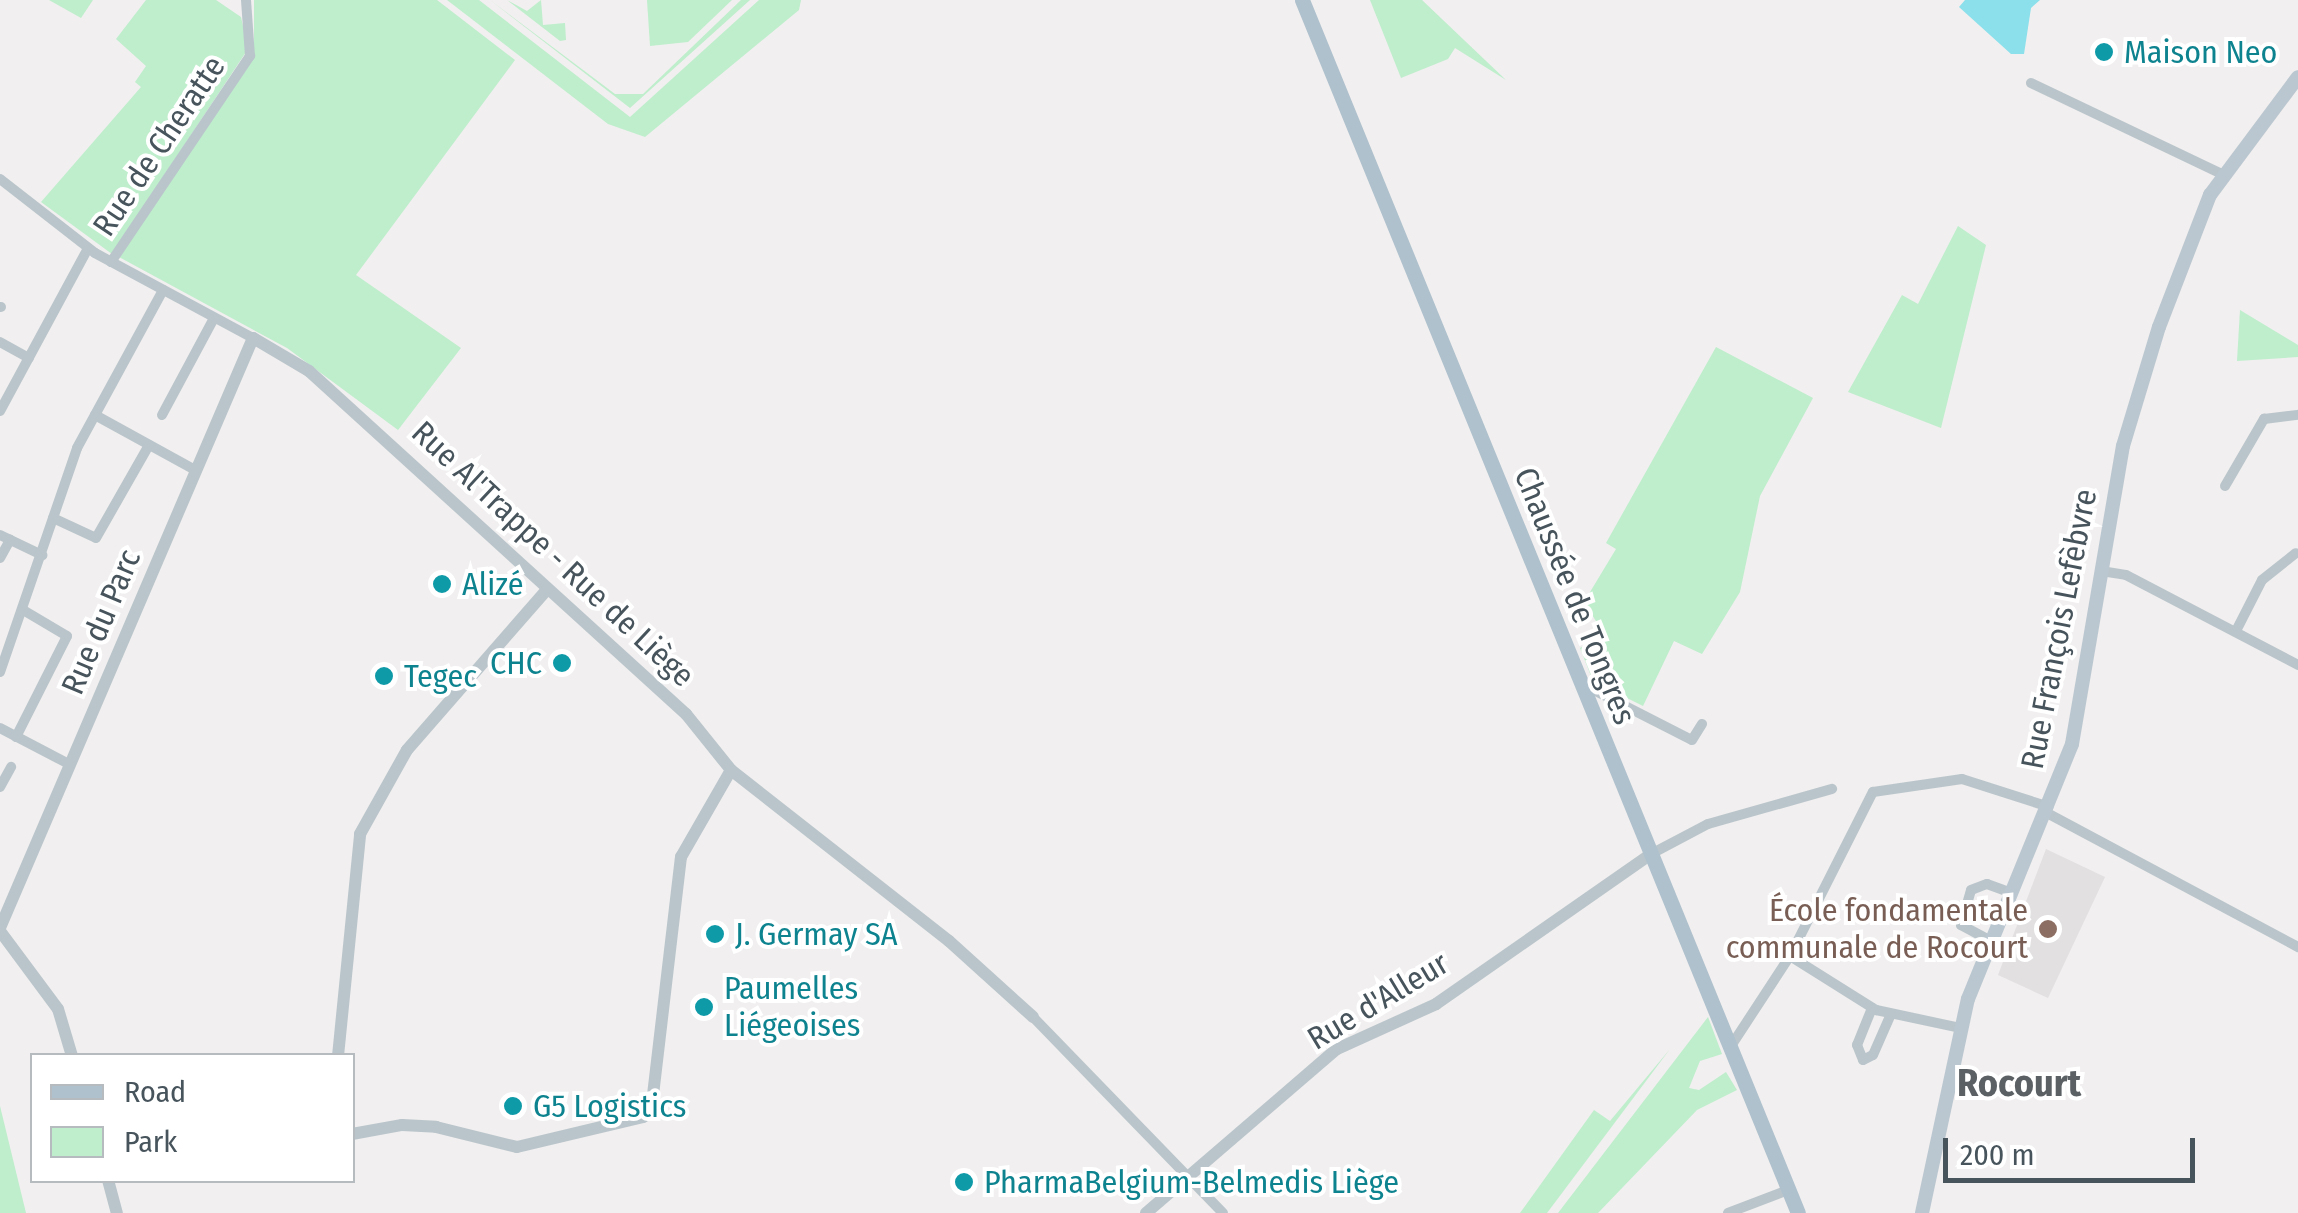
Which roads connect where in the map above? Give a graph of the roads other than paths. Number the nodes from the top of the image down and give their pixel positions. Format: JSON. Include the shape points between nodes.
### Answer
{"nodes":[{"id":1,"x":246,"y":0,"type":"edge"},
{"id":2,"x":1302,"y":0,"type":"edge"},
{"id":3,"x":2298,"y":77,"type":"edge"},
{"id":4,"x":2031,"y":83,"type":"dead end"},
{"id":5,"x":2222,"y":174,"type":"junction"},
{"id":6,"x":0,"y":180,"type":"edge"},
{"id":7,"x":88,"y":248,"type":"junction"},
{"id":8,"x":111,"y":262,"type":"junction"},
{"id":9,"x":163,"y":290,"type":"junction"},
{"id":10,"x":214,"y":318,"type":"junction"},
{"id":11,"x":253,"y":338,"type":"junction"},
{"id":12,"x":0,"y":342,"type":"edge"},
{"id":13,"x":29,"y":358,"type":"junction"},
{"id":14,"x":0,"y":411,"type":"edge"},
{"id":15,"x":95,"y":415,"type":"junction"},
{"id":16,"x":162,"y":415,"type":"dead end"},
{"id":17,"x":2298,"y":415,"type":"edge"},
{"id":18,"x":149,"y":445,"type":"junction"},
{"id":19,"x":196,"y":470,"type":"junction"},
{"id":20,"x":2225,"y":486,"type":"dead end"},
{"id":21,"x":53,"y":518,"type":"junction"},
{"id":22,"x":5,"y":538,"type":"edge"},
{"id":23,"x":2296,"y":552,"type":"edge"},
{"id":24,"x":42,"y":555,"type":"junction"},
{"id":25,"x":0,"y":558,"type":"edge"},
{"id":26,"x":2101,"y":571,"type":"junction"},
{"id":27,"x":546,"y":592,"type":"junction"},
{"id":28,"x":23,"y":610,"type":"junction"},
{"id":29,"x":2236,"y":631,"type":"junction"},
{"id":30,"x":3,"y":657,"type":"edge"},
{"id":31,"x":2298,"y":665,"type":"edge"},
{"id":32,"x":0,"y":672,"type":"edge"},
{"id":33,"x":1582,"y":684,"type":"junction"},
{"id":34,"x":1702,"y":724,"type":"dead end"},
{"id":35,"x":0,"y":728,"type":"edge"},
{"id":36,"x":16,"y":737,"type":"junction"},
{"id":37,"x":69,"y":764,"type":"junction"},
{"id":38,"x":11,"y":767,"type":"dead end"},
{"id":39,"x":731,"y":770,"type":"junction"},
{"id":40,"x":0,"y":788,"type":"edge"},
{"id":41,"x":1832,"y":789,"type":"dead end"},
{"id":42,"x":2048,"y":810,"type":"junction"},
{"id":43,"x":1651,"y":854,"type":"junction"},
{"id":44,"x":2012,"y":893,"type":"junction"},
{"id":45,"x":0,"y":930,"type":"edge"},
{"id":46,"x":1991,"y":941,"type":"junction"},
{"id":47,"x":2298,"y":947,"type":"edge"},
{"id":48,"x":1790,"y":956,"type":"junction"},
{"id":49,"x":1872,"y":1008,"type":"junction"},
{"id":50,"x":1891,"y":1014,"type":"junction"},
{"id":51,"x":1032,"y":1017,"type":"joint"},
{"id":52,"x":1962,"y":1028,"type":"junction"},
{"id":53,"x":1731,"y":1046,"type":"junction"},
{"id":54,"x":71,"y":1053,"type":"edge"},
{"id":55,"x":338,"y":1053,"type":"edge"},
{"id":56,"x":355,"y":1133,"type":"edge"},
{"id":57,"x":1190,"y":1178,"type":"junction"},
{"id":58,"x":109,"y":1183,"type":"edge"},
{"id":59,"x":1788,"y":1190,"type":"junction"},
{"id":60,"x":117,"y":1213,"type":"edge"},
{"id":61,"x":1146,"y":1213,"type":"edge"},
{"id":62,"x":1224,"y":1213,"type":"edge"},
{"id":63,"x":1728,"y":1213,"type":"edge"},
{"id":64,"x":1798,"y":1213,"type":"edge"},
{"id":65,"x":1922,"y":1213,"type":"edge"}],
"edges":[{"from":1,"to":8,"type":"street","name":"Rue de Cheratte","via":[[250,56]]},
{"from":2,"to":33,"type":"main road","name":"Chaussée de Tongres"},
{"from":3,"to":5,"type":"main road","name":"Rue François Lefèbvre"},
{"from":4,"to":5,"type":"street"},
{"from":5,"to":26,"type":"main road","name":"Rue François Lefèbvre","via":[[2192,231],[2138,394]]},
{"from":6,"to":7,"type":"street","name":"Rue Al'Trappe - Rue de Liège"},
{"from":7,"to":8,"type":"street","name":"Rue Al'Trappe - Rue de Liège"},
{"from":7,"to":13,"type":"street"},
{"from":8,"to":9,"type":"street","name":"Rue Al'Trappe - Rue de Liège"},
{"from":9,"to":10,"type":"street","name":"Rue Al'Trappe - Rue de Liège"},
{"from":9,"to":15,"type":"street"},
{"from":10,"to":11,"type":"street","name":"Rue Al'Trappe - Rue de Liège"},
{"from":10,"to":16,"type":"street"},
{"from":11,"to":19,"type":"street","name":"Rue du Parc"},
{"from":11,"to":27,"type":"street","name":"Rue Al'Trappe - Rue de Liège","via":[[310,370]]},
{"from":12,"to":13,"type":"street"},
{"from":13,"to":14,"type":"street"},
{"from":15,"to":18,"type":"street"},
{"from":15,"to":21,"type":"street"},
{"from":17,"to":20,"type":"street","via":[[2264,419]]},
{"from":18,"to":19,"type":"street"},
{"from":18,"to":21,"type":"street","via":[[96,538]]},
{"from":19,"to":37,"type":"street","name":"Rue du Parc"},
{"from":21,"to":24,"type":"street"},
{"from":22,"to":24,"type":"street"},
{"from":22,"to":25,"type":"street"},
{"from":23,"to":29,"type":"street","via":[[2262,580]]},
{"from":24,"to":28,"type":"street"},
{"from":26,"to":29,"type":"street","via":[[2126,575]]},
{"from":26,"to":42,"type":"main road","name":"Rue François Lefèbvre","via":[[2072,744]]},
{"from":27,"to":39,"type":"street","name":"Rue Al'Trappe - Rue de Liège","via":[[686,714]]},
{"from":27,"to":55,"type":"street","via":[[407,750],[360,834]]},
{"from":28,"to":30,"type":"street"},
{"from":28,"to":36,"type":"street","via":[[67,636]]},
{"from":29,"to":31,"type":"street"},
{"from":30,"to":32,"type":"street"},
{"from":33,"to":34,"type":"street","via":[[1692,740]]},
{"from":33,"to":43,"type":"main road","name":"Chaussée de Tongres"},
{"from":35,"to":36,"type":"street"},
{"from":36,"to":37,"type":"street"},
{"from":37,"to":45,"type":"street","name":"Rue du Parc"},
{"from":38,"to":40,"type":"street"},
{"from":39,"to":51,"type":"street","name":"Rue Al'Trappe - Rue de Liège","via":[[950,941]]},
{"from":39,"to":56,"type":"street","via":[[681,856],[652,1095],[642,1117],[517,1147],[436,1127]]},
{"from":41,"to":43,"type":"street","via":[[1708,824]]},
{"from":42,"to":44,"type":"main road","name":"Rue François Lefèbvre"},
{"from":42,"to":47,"type":"street"},
{"from":42,"to":48,"type":"street","via":[[1962,779],[1874,792]]},
{"from":43,"to":53,"type":"main road","name":"Chaussée de Tongres"},
{"from":43,"to":57,"type":"street","name":"Rue d'Alleur","via":[[1436,1004],[1337,1050]]},
{"from":44,"to":46,"type":"main road","name":"Rue François Lefèbvre"},
{"from":44,"to":46,"type":"street","via":[[1987,884],[1971,890],[1961,925]]},
{"from":45,"to":54,"type":"street","name":"Rue du Parc","via":[[58,1009]]},
{"from":46,"to":52,"type":"main road","name":"Rue François Lefèbvre"},
{"from":48,"to":49,"type":"street"},
{"from":48,"to":53,"type":"street"},
{"from":49,"to":50,"type":"street"},
{"from":49,"to":50,"type":"street","via":[[1856,1045],[1863,1060],[1872,1055]]},
{"from":50,"to":52,"type":"street"},
{"from":51,"to":57,"type":"street"},
{"from":52,"to":65,"type":"main road","name":"Rue François Lefèbvre"},
{"from":53,"to":59,"type":"main road","name":"Chaussée de Tongres"},
{"from":57,"to":61,"type":"street","name":"Rue d'Alleur"},
{"from":57,"to":62,"type":"street"},
{"from":58,"to":60,"type":"street"},
{"from":59,"to":63,"type":"street"},
{"from":59,"to":64,"type":"main road","name":"Chaussée de Tongres"}]}
